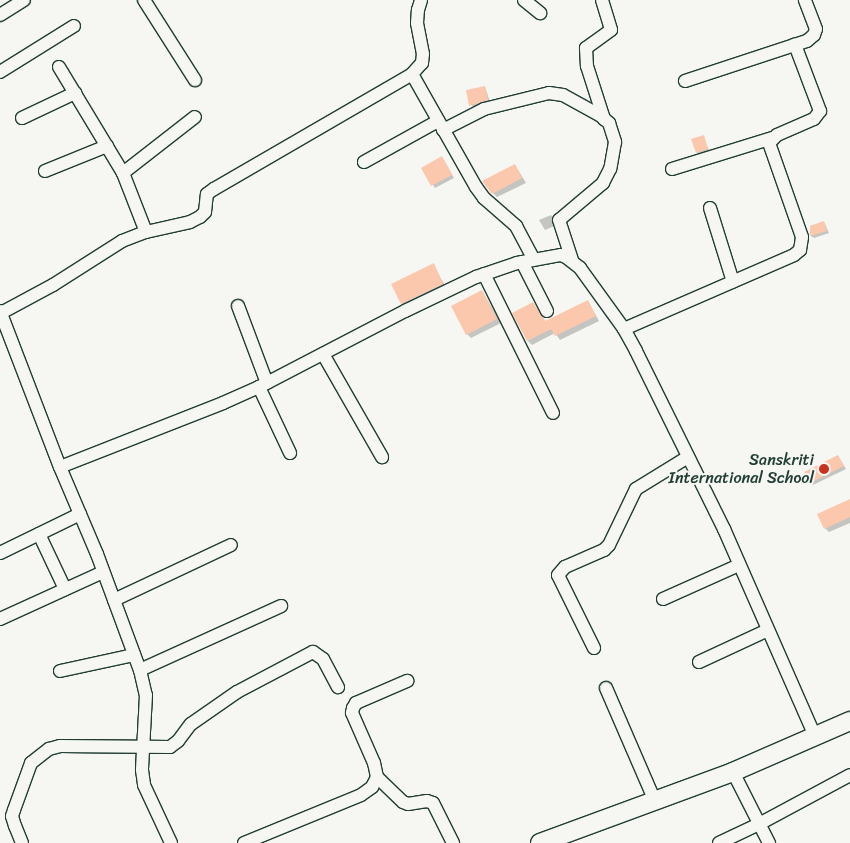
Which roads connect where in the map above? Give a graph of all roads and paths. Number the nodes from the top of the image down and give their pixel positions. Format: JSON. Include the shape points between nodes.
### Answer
{"nodes":[{"id":1,"x":24,"y":0,"type":"edge"},
{"id":2,"x":144,"y":0,"type":"edge"},
{"id":3,"x":421,"y":0,"type":"edge"},
{"id":4,"x":524,"y":0,"type":"edge"},
{"id":5,"x":602,"y":0,"type":"edge"},
{"id":6,"x":805,"y":0,"type":"edge"},
{"id":7,"x":540,"y":13,"type":"dead end"},
{"id":8,"x":0,"y":15,"type":"edge"},
{"id":9,"x":74,"y":26,"type":"dead end"},
{"id":10,"x":795,"y":44,"type":"junction"},
{"id":11,"x":59,"y":67,"type":"dead end"},
{"id":12,"x":0,"y":72,"type":"edge"},
{"id":13,"x":412,"y":74,"type":"junction"},
{"id":14,"x":195,"y":80,"type":"dead end"},
{"id":15,"x":685,"y":81,"type":"dead end"},
{"id":16,"x":74,"y":93,"type":"junction"},
{"id":17,"x":195,"y":117,"type":"dead end"},
{"id":18,"x":22,"y":118,"type":"dead end"},
{"id":19,"x":604,"y":119,"type":"junction"},
{"id":20,"x":441,"y":126,"type":"junction"},
{"id":21,"x":772,"y":138,"type":"junction"},
{"id":22,"x":107,"y":146,"type":"junction"},
{"id":23,"x":364,"y":162,"type":"dead end"},
{"id":24,"x":672,"y":169,"type":"dead end"},
{"id":25,"x":45,"y":171,"type":"dead end"},
{"id":26,"x":123,"y":173,"type":"junction"},
{"id":27,"x":710,"y":208,"type":"dead end"},
{"id":28,"x":146,"y":232,"type":"junction"},
{"id":29,"x":572,"y":260,"type":"junction"},
{"id":30,"x":528,"y":261,"type":"junction"},
{"id":31,"x":484,"y":274,"type":"junction"},
{"id":32,"x":732,"y":282,"type":"junction"},
{"id":33,"x":238,"y":306,"type":"dead end"},
{"id":34,"x":547,"y":311,"type":"dead end"},
{"id":35,"x":0,"y":312,"type":"edge"},
{"id":36,"x":624,"y":329,"type":"junction"},
{"id":37,"x":324,"y":354,"type":"junction"},
{"id":38,"x":263,"y":385,"type":"junction"},
{"id":39,"x":553,"y":413,"type":"dead end"},
{"id":40,"x":290,"y":453,"type":"dead end"},
{"id":41,"x":382,"y":457,"type":"dead end"},
{"id":42,"x":688,"y":457,"type":"junction"},
{"id":43,"x":60,"y":467,"type":"junction"},
{"id":44,"x":80,"y":514,"type":"junction"},
{"id":45,"x":39,"y":534,"type":"junction"},
{"id":46,"x":231,"y":545,"type":"dead end"},
{"id":47,"x":0,"y":553,"type":"edge"},
{"id":48,"x":739,"y":565,"type":"junction"},
{"id":49,"x":104,"y":572,"type":"junction"},
{"id":50,"x":65,"y":589,"type":"junction"},
{"id":51,"x":663,"y":599,"type":"dead end"},
{"id":52,"x":114,"y":600,"type":"junction"},
{"id":53,"x":281,"y":606,"type":"dead end"},
{"id":54,"x":0,"y":619,"type":"edge"},
{"id":55,"x":768,"y":630,"type":"junction"},
{"id":56,"x":594,"y":648,"type":"dead end"},
{"id":57,"x":134,"y":654,"type":"junction"},
{"id":58,"x":699,"y":662,"type":"dead end"},
{"id":59,"x":140,"y":670,"type":"junction"},
{"id":60,"x":60,"y":671,"type":"dead end"},
{"id":61,"x":407,"y":681,"type":"dead end"},
{"id":62,"x":338,"y":687,"type":"dead end"},
{"id":63,"x":606,"y":688,"type":"dead end"},
{"id":64,"x":850,"y":721,"type":"edge"},
{"id":65,"x":815,"y":736,"type":"junction"},
{"id":66,"x":143,"y":747,"type":"junction"},
{"id":67,"x":733,"y":772,"type":"junction"},
{"id":68,"x":850,"y":775,"type":"edge"},
{"id":69,"x":377,"y":777,"type":"junction"},
{"id":70,"x":655,"y":801,"type":"junction"},
{"id":71,"x":759,"y":824,"type":"junction"},
{"id":72,"x":22,"y":843,"type":"edge"},
{"id":73,"x":171,"y":843,"type":"edge"},
{"id":74,"x":244,"y":843,"type":"edge"},
{"id":75,"x":453,"y":843,"type":"edge"},
{"id":76,"x":540,"y":843,"type":"edge"},
{"id":77,"x":719,"y":843,"type":"edge"},
{"id":78,"x":769,"y":843,"type":"edge"}],
"edges":[{"from":1,"to":8,"type":"street"},
{"from":2,"to":14,"type":"street"},
{"from":3,"to":13,"type":"street","via":[[417,23],[423,54],[422,62]]},
{"from":4,"to":7,"type":"street"},
{"from":5,"to":19,"type":"street","via":[[611,30],[586,48],[587,66]]},
{"from":6,"to":10,"type":"street","via":[[816,29],[807,40]]},
{"from":9,"to":12,"type":"street"},
{"from":10,"to":15,"type":"street"},
{"from":10,"to":21,"type":"street","via":[[820,111],[814,119]]},
{"from":11,"to":16,"type":"street"},
{"from":13,"to":20,"type":"street"},
{"from":13,"to":28,"type":"street","via":[[214,189],[207,194],[205,212],[200,217]]},
{"from":16,"to":18,"type":"street"},
{"from":16,"to":22,"type":"street"},
{"from":17,"to":26,"type":"street"},
{"from":19,"to":20,"type":"street","via":[[563,95],[549,93],[484,109]]},
{"from":19,"to":29,"type":"street","via":[[613,132],[615,142],[610,170],[603,182],[559,220]]},
{"from":20,"to":23,"type":"street"},
{"from":20,"to":30,"type":"street","via":[[482,196],[516,226]]},
{"from":21,"to":24,"type":"street"},
{"from":21,"to":32,"type":"street","via":[[770,148],[800,230],[802,244],[794,255]]},
{"from":22,"to":25,"type":"street"},
{"from":22,"to":26,"type":"street"},
{"from":26,"to":28,"type":"street"},
{"from":27,"to":32,"type":"street"},
{"from":28,"to":35,"type":"street","via":[[109,248],[66,278]]},
{"from":29,"to":30,"type":"street","via":[[561,255]]},
{"from":29,"to":36,"type":"street"},
{"from":30,"to":31,"type":"street"},
{"from":30,"to":34,"type":"street"},
{"from":31,"to":37,"type":"street","via":[[404,311]]},
{"from":31,"to":39,"type":"street"},
{"from":32,"to":36,"type":"street"},
{"from":33,"to":38,"type":"street"},
{"from":35,"to":43,"type":"street"},
{"from":36,"to":42,"type":"street"},
{"from":37,"to":38,"type":"street"},
{"from":37,"to":41,"type":"street"},
{"from":38,"to":40,"type":"street"},
{"from":38,"to":43,"type":"street"},
{"from":42,"to":48,"type":"street"},
{"from":42,"to":56,"type":"street","via":[[636,489],[609,546],[565,567],[558,575]]},
{"from":43,"to":44,"type":"street"},
{"from":44,"to":45,"type":"street"},
{"from":44,"to":49,"type":"street"},
{"from":45,"to":47,"type":"street"},
{"from":45,"to":50,"type":"street"},
{"from":46,"to":52,"type":"street"},
{"from":48,"to":51,"type":"street"},
{"from":48,"to":55,"type":"street"},
{"from":49,"to":50,"type":"street"},
{"from":49,"to":52,"type":"street"},
{"from":50,"to":54,"type":"street"},
{"from":52,"to":57,"type":"street"},
{"from":53,"to":59,"type":"street"},
{"from":55,"to":58,"type":"street"},
{"from":55,"to":65,"type":"street"},
{"from":57,"to":59,"type":"street"},
{"from":57,"to":60,"type":"street"},
{"from":59,"to":66,"type":"street","via":[[146,695]]},
{"from":61,"to":69,"type":"street","via":[[353,708],[352,713]]},
{"from":62,"to":66,"type":"street","via":[[323,659],[312,652],[237,692],[191,724],[175,745]]},
{"from":63,"to":70,"type":"street"},
{"from":64,"to":65,"type":"main road"},
{"from":65,"to":67,"type":"main road"},
{"from":66,"to":72,"type":"street","via":[[60,746],[39,755],[31,764],[12,816]]},
{"from":66,"to":73,"type":"street","via":[[144,785]]},
{"from":67,"to":70,"type":"main road"},
{"from":67,"to":71,"type":"street"},
{"from":68,"to":71,"type":"street"},
{"from":69,"to":74,"type":"street","via":[[372,787],[361,795]]},
{"from":69,"to":75,"type":"street","via":[[403,802],[433,803]]},
{"from":70,"to":76,"type":"main road"},
{"from":71,"to":77,"type":"street"},
{"from":71,"to":78,"type":"street"}]}
